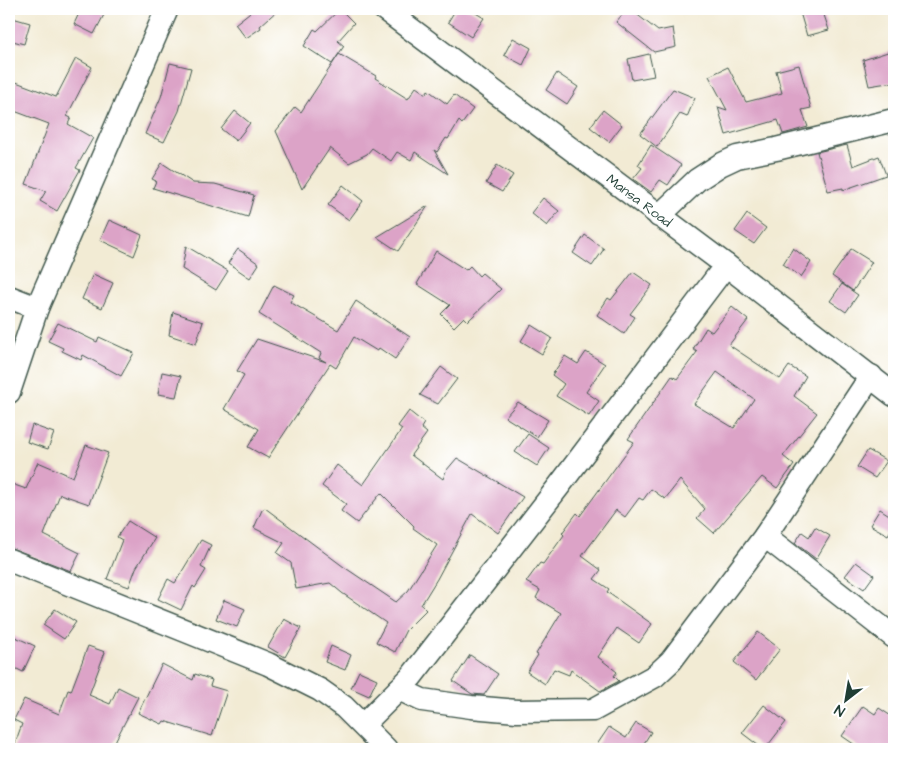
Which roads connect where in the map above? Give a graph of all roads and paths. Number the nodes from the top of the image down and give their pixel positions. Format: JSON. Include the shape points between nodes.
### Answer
{"nodes":[{"id":1,"x":166,"y":9,"type":"edge"},
{"id":2,"x":384,"y":9,"type":"edge"},
{"id":3,"x":894,"y":121,"type":"edge"},
{"id":4,"x":659,"y":216,"type":"junction"},
{"id":5,"x":726,"y":265,"type":"junction"},
{"id":6,"x":9,"y":298,"type":"edge"},
{"id":7,"x":37,"y":308,"type":"junction"},
{"id":8,"x":871,"y":376,"type":"junction"},
{"id":9,"x":9,"y":392,"type":"edge"},
{"id":10,"x":894,"y":395,"type":"edge"},
{"id":11,"x":764,"y":536,"type":"junction"},
{"id":12,"x":9,"y":560,"type":"edge"},
{"id":13,"x":894,"y":637,"type":"edge"},
{"id":14,"x":399,"y":689,"type":"junction"},
{"id":15,"x":363,"y":725,"type":"junction"},
{"id":16,"x":386,"y":749,"type":"edge"}],
"edges":[{"from":1,"to":7,"type":"street"},
{"from":2,"to":4,"type":"street","name":"Mansa Road"},
{"from":3,"to":4,"type":"street","via":[[737,157],[697,180]]},
{"from":4,"to":5,"type":"street","name":"Mansa Road"},
{"from":5,"to":8,"type":"street","name":"Mansa Road"},
{"from":5,"to":14,"type":"street","via":[[548,501]]},
{"from":6,"to":7,"type":"street"},
{"from":7,"to":9,"type":"street"},
{"from":8,"to":10,"type":"street","name":"Mansa Road"},
{"from":8,"to":11,"type":"street"},
{"from":11,"to":13,"type":"street"},
{"from":11,"to":14,"type":"street","via":[[672,661],[655,676],[593,710],[517,711],[472,707],[422,700]]},
{"from":12,"to":15,"type":"street","via":[[268,664],[320,690]]},
{"from":14,"to":15,"type":"street"},
{"from":15,"to":16,"type":"street"}]}
